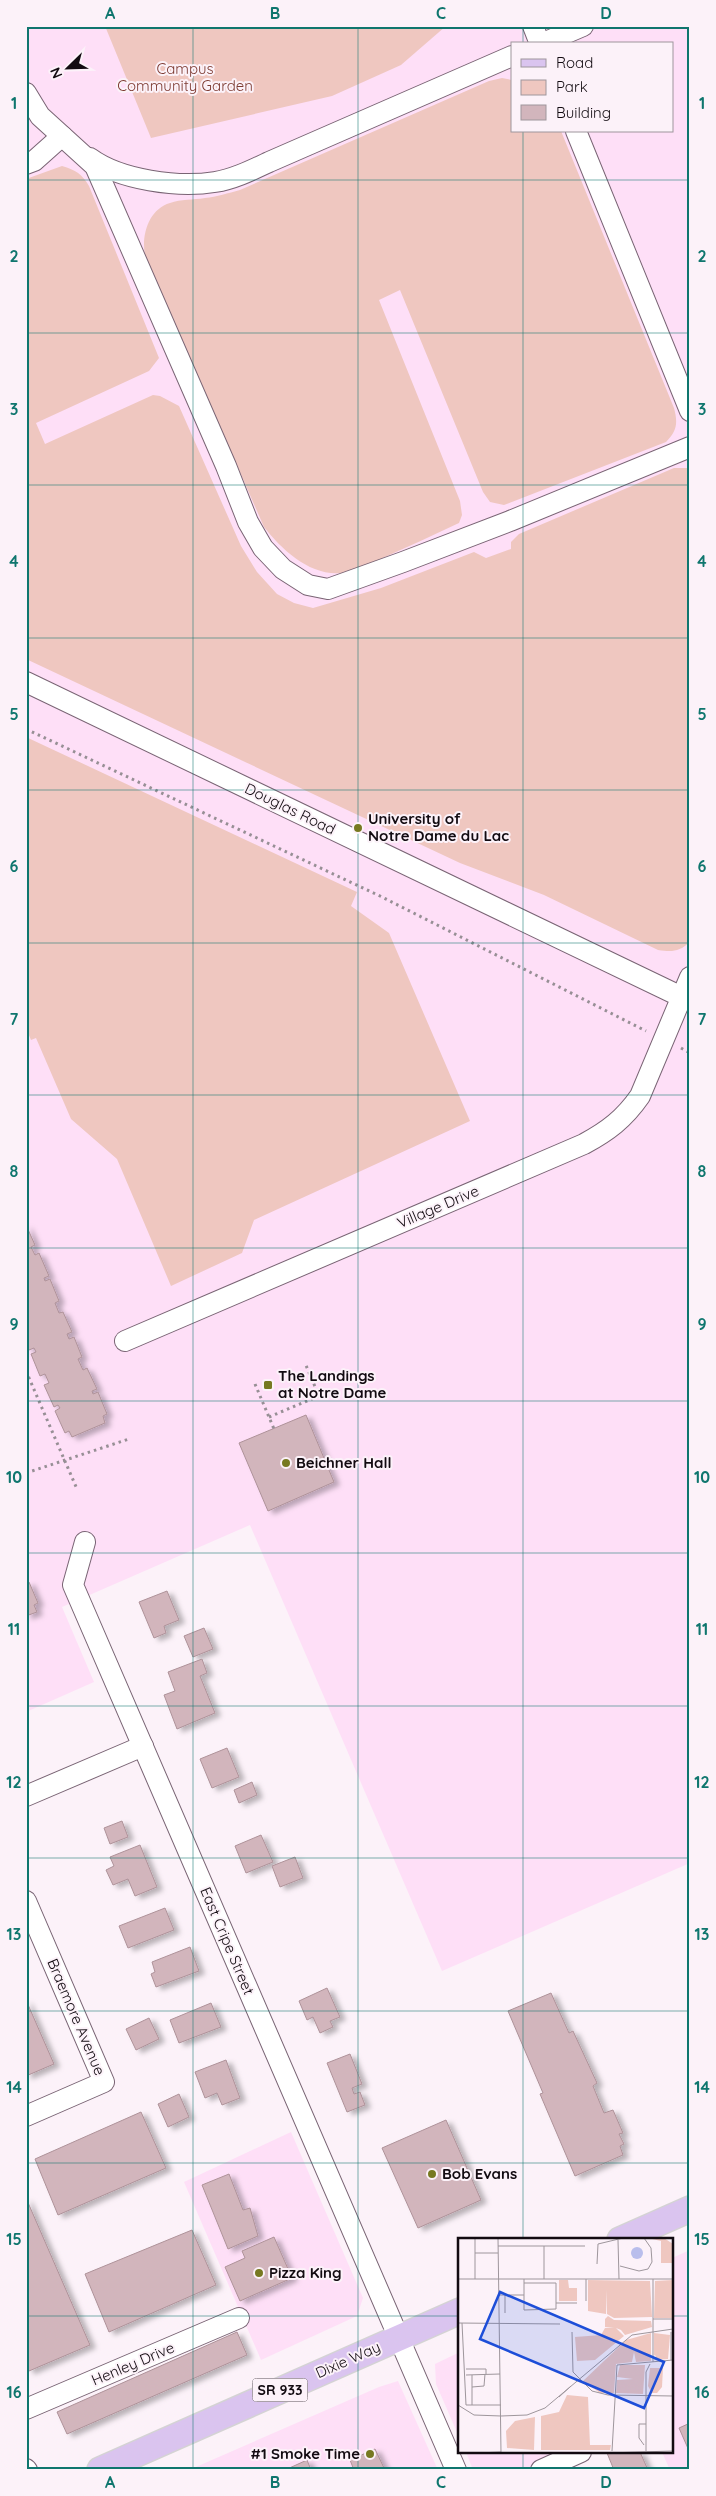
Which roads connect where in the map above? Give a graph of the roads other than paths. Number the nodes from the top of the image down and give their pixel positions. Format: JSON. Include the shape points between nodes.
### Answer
{"nodes":[{"id":1,"x":533,"y":26,"type":"edge"},
{"id":2,"x":583,"y":26,"type":"edge"},
{"id":3,"x":539,"y":42,"type":"edge"},
{"id":4,"x":545,"y":42,"type":"edge"},
{"id":5,"x":511,"y":56,"type":"edge"},
{"id":6,"x":26,"y":94,"type":"edge"},
{"id":7,"x":576,"y":132,"type":"edge"},
{"id":8,"x":62,"y":136,"type":"junction"},
{"id":9,"x":84,"y":154,"type":"junction"},
{"id":10,"x":26,"y":164,"type":"edge"},
{"id":11,"x":690,"y":411,"type":"edge"},
{"id":12,"x":690,"y":448,"type":"edge"},
{"id":13,"x":26,"y":682,"type":"edge"},
{"id":14,"x":690,"y":977,"type":"edge"},
{"id":15,"x":686,"y":999,"type":"edge"},
{"id":16,"x":125,"y":1341,"type":"dead end"},
{"id":17,"x":84,"y":1542,"type":"dead end"},
{"id":18,"x":143,"y":1746,"type":"junction"},
{"id":19,"x":26,"y":1796,"type":"edge"},
{"id":20,"x":26,"y":1901,"type":"edge"},
{"id":21,"x":26,"y":2116,"type":"edge"},
{"id":22,"x":690,"y":2209,"type":"edge"},
{"id":23,"x":625,"y":2238,"type":"edge"},
{"id":24,"x":458,"y":2312,"type":"edge"},
{"id":25,"x":239,"y":2318,"type":"dead end"},
{"id":26,"x":399,"y":2338,"type":"junction"},
{"id":27,"x":26,"y":2409,"type":"edge"},
{"id":28,"x":577,"y":2454,"type":"edge"},
{"id":29,"x":100,"y":2470,"type":"edge"},
{"id":30,"x":456,"y":2470,"type":"edge"},
{"id":31,"x":541,"y":2470,"type":"edge"}],
"edges":[{"from":1,"to":3,"type":"street"},
{"from":2,"to":4,"type":"street"},
{"from":5,"to":9,"type":"street","via":[[238,176],[214,182],[133,178]]},
{"from":6,"to":8,"type":"street","via":[[40,116]]},
{"from":7,"to":11,"type":"street"},
{"from":8,"to":9,"type":"street"},
{"from":8,"to":10,"type":"street","via":[[34,161]]},
{"from":9,"to":12,"type":"street","via":[[95,166],[105,186],[248,522],[262,548],[283,570],[308,585],[328,589],[510,521]]},
{"from":13,"to":15,"type":"street","name":"Douglas Road"},
{"from":14,"to":15,"type":"street","name":"Village Drive"},
{"from":15,"to":16,"type":"street","name":"Village Drive","via":[[640,1096],[628,1114],[611,1129],[584,1144]]},
{"from":17,"to":18,"type":"street","name":"East Cripe Street","via":[[72,1585]]},
{"from":18,"to":19,"type":"street"},
{"from":18,"to":26,"type":"street","name":"East Cripe Street"},
{"from":20,"to":21,"type":"street","name":"Braemore Avenue","via":[[104,2082]]},
{"from":22,"to":23,"type":"main road"},
{"from":24,"to":26,"type":"main road","name":"Dixie Way","number":"SR 933"},
{"from":25,"to":27,"type":"street","name":"Henley Drive"},
{"from":26,"to":29,"type":"main road","name":"Dixie Way","number":"SR 933"},
{"from":26,"to":30,"type":"street","name":"East Cripe Street"},
{"from":28,"to":31,"type":"street"}]}
